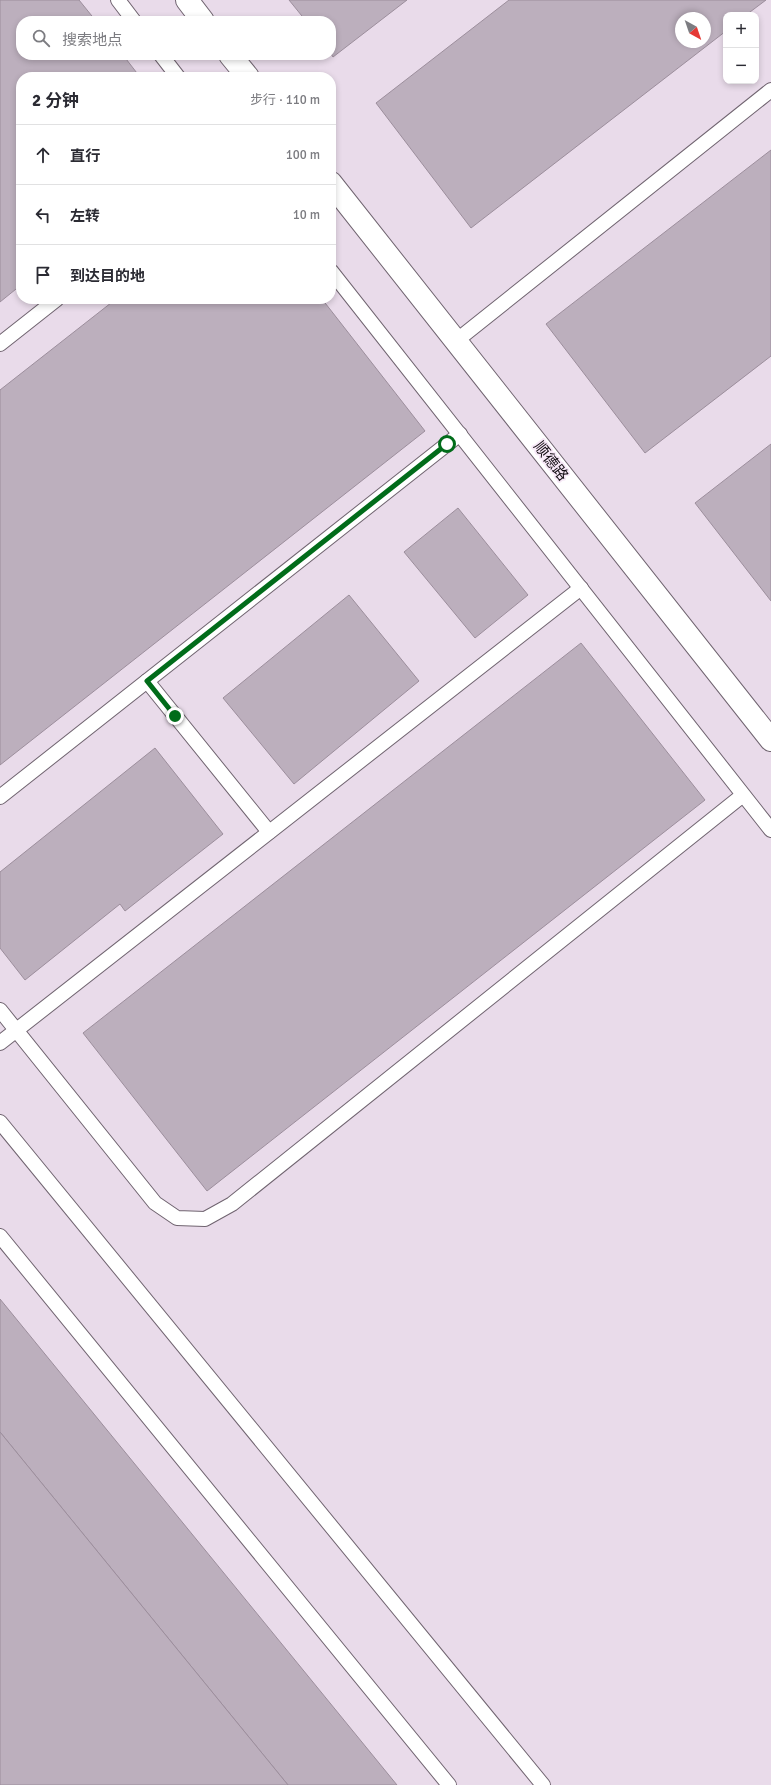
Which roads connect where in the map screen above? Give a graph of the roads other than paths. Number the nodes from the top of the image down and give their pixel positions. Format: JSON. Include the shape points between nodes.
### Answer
{"nodes":[{"id":1,"x":118,"y":0,"type":"edge"},
{"id":2,"x":187,"y":0,"type":"edge"},
{"id":3,"x":130,"y":16,"type":"edge"},
{"id":4,"x":199,"y":16,"type":"edge"},
{"id":5,"x":165,"y":60,"type":"edge"},
{"id":6,"x":234,"y":60,"type":"edge"},
{"id":7,"x":174,"y":72,"type":"edge"},
{"id":8,"x":244,"y":72,"type":"edge"},
{"id":9,"x":771,"y":90,"type":"edge"},
{"id":10,"x":336,"y":189,"type":"edge"},
{"id":11,"x":336,"y":277,"type":"edge"},
{"id":12,"x":51,"y":304,"type":"edge"},
{"id":13,"x":456,"y":341,"type":"junction"},
{"id":14,"x":0,"y":344,"type":"edge"},
{"id":15,"x":460,"y":434,"type":"junction"},
{"id":16,"x":581,"y":588,"type":"junction"},
{"id":17,"x":147,"y":681,"type":"junction"},
{"id":18,"x":771,"y":740,"type":"edge"},
{"id":19,"x":0,"y":797,"type":"edge"},
{"id":20,"x":738,"y":799,"type":"dead end"},
{"id":21,"x":771,"y":830,"type":"edge"},
{"id":22,"x":269,"y":832,"type":"junction"},
{"id":23,"x":0,"y":1010,"type":"edge"},
{"id":24,"x":16,"y":1030,"type":"junction"},
{"id":25,"x":0,"y":1043,"type":"edge"},
{"id":26,"x":0,"y":1122,"type":"edge"},
{"id":27,"x":0,"y":1236,"type":"edge"},
{"id":28,"x":449,"y":1785,"type":"edge"},
{"id":29,"x":543,"y":1785,"type":"edge"}],
"edges":[{"from":1,"to":3,"type":"lane"},
{"from":2,"to":4,"type":"street"},
{"from":5,"to":7,"type":"lane"},
{"from":6,"to":8,"type":"street"},
{"from":9,"to":13,"type":"lane"},
{"from":10,"to":13,"type":"street","name":"顺德路"},
{"from":11,"to":15,"type":"lane"},
{"from":12,"to":14,"type":"lane"},
{"from":13,"to":18,"type":"street","name":"顺德路"},
{"from":15,"to":16,"type":"lane"},
{"from":15,"to":17,"type":"lane"},
{"from":16,"to":21,"type":"lane"},
{"from":16,"to":22,"type":"lane"},
{"from":17,"to":19,"type":"lane"},
{"from":17,"to":22,"type":"lane"},
{"from":20,"to":24,"type":"lane","via":[[232,1204],[205,1219],[177,1218],[155,1203]]},
{"from":22,"to":24,"type":"lane"},
{"from":23,"to":24,"type":"lane"},
{"from":24,"to":25,"type":"lane"},
{"from":26,"to":29,"type":"lane"},
{"from":27,"to":28,"type":"lane"}]}
